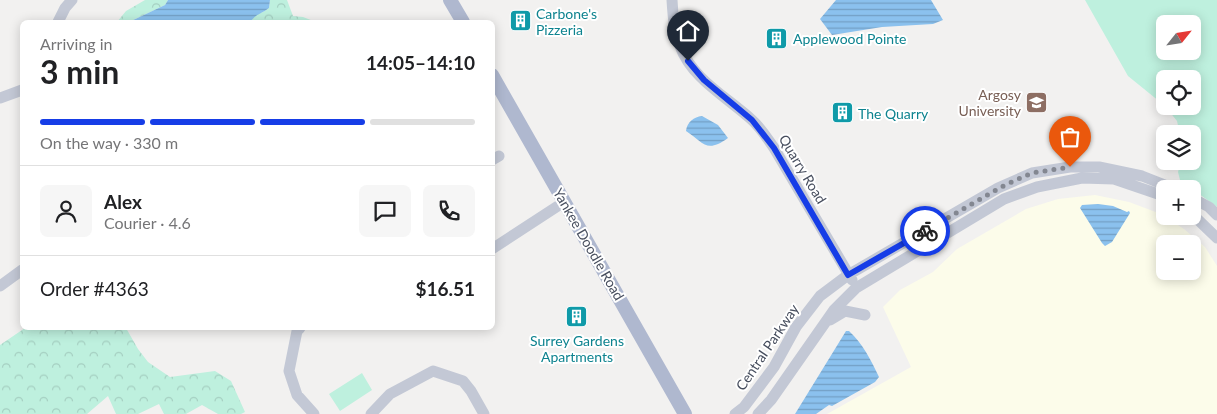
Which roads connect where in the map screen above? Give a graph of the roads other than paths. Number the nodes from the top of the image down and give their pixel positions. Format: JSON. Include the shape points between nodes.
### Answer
{"nodes":[{"id":1,"x":72,"y":0,"type":"edge"},
{"id":2,"x":450,"y":0,"type":"edge"},
{"id":3,"x":672,"y":0,"type":"edge"},
{"id":4,"x":59,"y":20,"type":"edge"},
{"id":5,"x":462,"y":20,"type":"edge"},
{"id":6,"x":495,"y":80,"type":"edge"},
{"id":7,"x":20,"y":91,"type":"edge"},
{"id":8,"x":0,"y":98,"type":"edge"},
{"id":9,"x":1156,"y":182,"type":"edge"},
{"id":10,"x":1156,"y":193,"type":"edge"},
{"id":11,"x":564,"y":202,"type":"junction"},
{"id":12,"x":1201,"y":203,"type":"edge"},
{"id":13,"x":1217,"y":215,"type":"edge"},
{"id":14,"x":1201,"y":223,"type":"edge"},
{"id":15,"x":1217,"y":238,"type":"edge"},
{"id":16,"x":495,"y":247,"type":"edge"},
{"id":17,"x":20,"y":271,"type":"edge"},
{"id":18,"x":848,"y":275,"type":"junction"},
{"id":19,"x":0,"y":286,"type":"edge"},
{"id":20,"x":856,"y":288,"type":"junction"},
{"id":21,"x":865,"y":315,"type":"dead end"},
{"id":22,"x":825,"y":324,"type":"junction"},
{"id":23,"x":294,"y":330,"type":"edge"},
{"id":24,"x":314,"y":414,"type":"edge"},
{"id":25,"x":371,"y":414,"type":"edge"},
{"id":26,"x":484,"y":414,"type":"edge"},
{"id":27,"x":685,"y":414,"type":"edge"},
{"id":28,"x":735,"y":414,"type":"edge"},
{"id":29,"x":758,"y":414,"type":"edge"}],
"edges":[{"from":1,"to":4,"type":"street"},
{"from":2,"to":5,"type":"main road"},
{"from":3,"to":18,"type":"street","name":"Quarry Road","via":[[673,23],[688,61],[704,80],[762,131]]},
{"from":6,"to":11,"type":"main road","name":"Yankee Doodle Road"},
{"from":7,"to":8,"type":"street"},
{"from":9,"to":18,"type":"street","name":"Central Parkway","via":[[1099,167],[1070,167],[1032,173],[998,188]]},
{"from":10,"to":20,"type":"street","via":[[1114,179],[1082,178],[1037,187],[1004,199]]},
{"from":11,"to":16,"type":"street"},
{"from":11,"to":27,"type":"main road","name":"Yankee Doodle Road"},
{"from":12,"to":13,"type":"street"},
{"from":14,"to":15,"type":"street"},
{"from":17,"to":19,"type":"street"},
{"from":18,"to":20,"type":"street","name":"Quarry Road"},
{"from":18,"to":28,"type":"street","name":"Central Parkway","via":[[820,296],[796,327],[774,367]]},
{"from":20,"to":22,"type":"street"},
{"from":21,"to":22,"type":"street","via":[[845,311]]},
{"from":22,"to":29,"type":"street"},
{"from":23,"to":24,"type":"street","via":[[289,371],[297,395]]},
{"from":25,"to":26,"type":"street","via":[[390,394],[433,371],[463,381]]}]}
